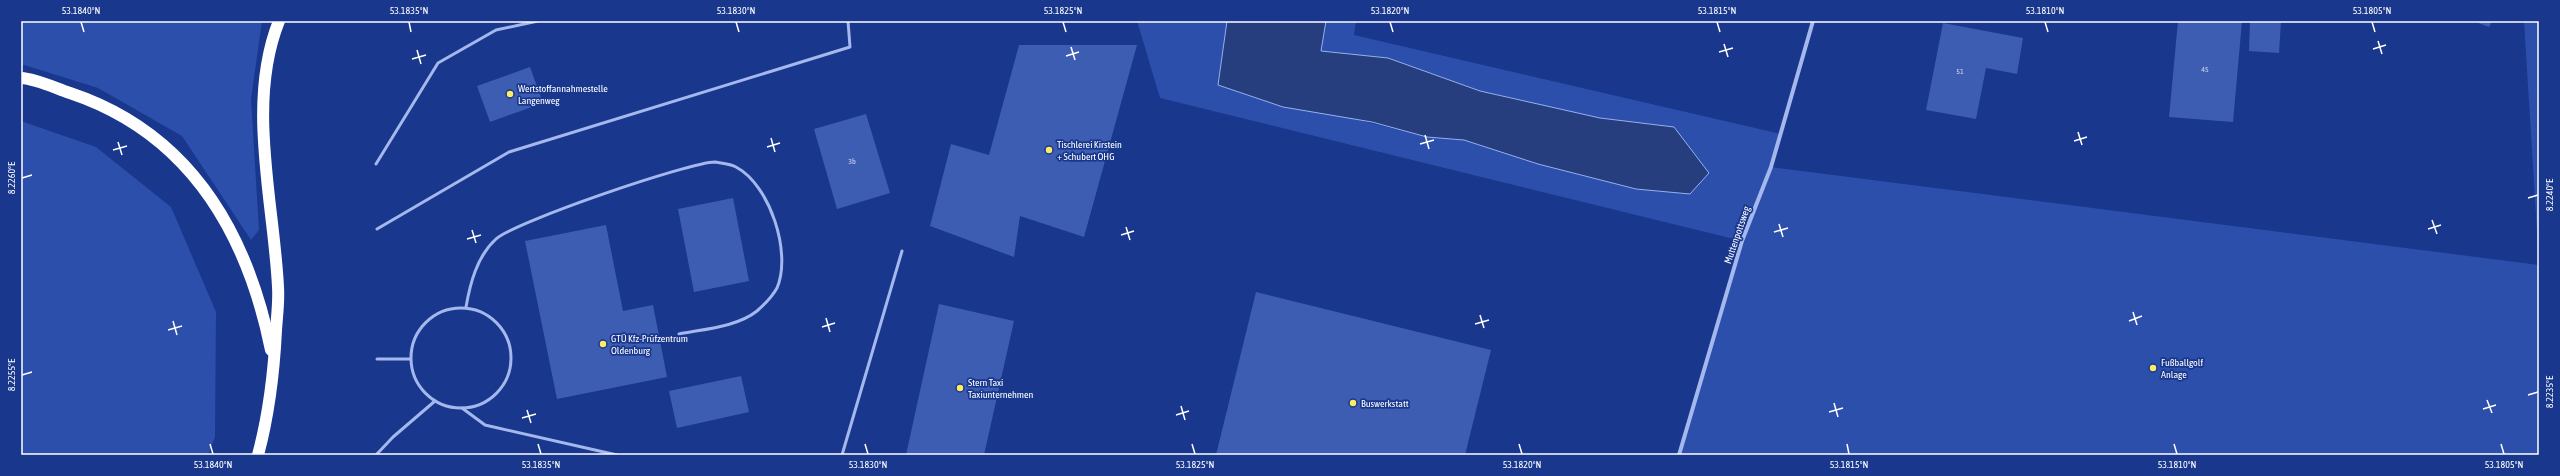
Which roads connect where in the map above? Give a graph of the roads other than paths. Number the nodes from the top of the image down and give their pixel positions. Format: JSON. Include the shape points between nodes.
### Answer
{"nodes":[{"id":1,"x":279,"y":21,"type":"edge"},
{"id":2,"x":538,"y":21,"type":"edge"},
{"id":3,"x":848,"y":21,"type":"edge"},
{"id":4,"x":1813,"y":21,"type":"edge"},
{"id":5,"x":21,"y":78,"type":"edge"},
{"id":6,"x":376,"y":164,"type":"dead end"},
{"id":7,"x":377,"y":229,"type":"dead end"},
{"id":8,"x":902,"y":251,"type":"dead end"},
{"id":9,"x":466,"y":307,"type":"junction"},
{"id":10,"x":679,"y":334,"type":"dead end"},
{"id":11,"x":377,"y":359,"type":"dead end"},
{"id":12,"x":410,"y":359,"type":"junction"},
{"id":13,"x":274,"y":366,"type":"junction"},
{"id":14,"x":435,"y":401,"type":"junction"},
{"id":15,"x":462,"y":408,"type":"junction"},
{"id":16,"x":258,"y":455,"type":"edge"},
{"id":17,"x":376,"y":455,"type":"edge"},
{"id":18,"x":617,"y":455,"type":"edge"},
{"id":19,"x":842,"y":455,"type":"edge"},
{"id":20,"x":1679,"y":455,"type":"edge"}],
"edges":[{"from":1,"to":13,"type":"highway","via":[[272,45],[264,125],[267,196],[278,288]]},
{"from":2,"to":6,"type":"lane","via":[[496,30],[438,63]]},
{"from":3,"to":7,"type":"lane","via":[[850,47],[508,152]]},
{"from":4,"to":20,"type":"street","name":"Muttenpottsweg","via":[[1771,166],[1742,241]]},
{"from":5,"to":13,"type":"highway","via":[[92,100],[130,121],[166,146],[198,180],[226,220],[252,275],[265,320]]},
{"from":8,"to":19,"type":"lane"},
{"from":9,"to":10,"type":"lane","via":[[473,273],[496,239],[540,216],[685,168],[714,162],[735,166],[751,180],[766,200],[776,226],[782,255],[777,287],[766,303],[744,318]]},
{"from":9,"to":12,"type":"lane","via":[[448,309],[433,315],[421,327],[413,342]]},
{"from":9,"to":15,"type":"lane","via":[[496,321],[506,335],[510,351],[510,368],[504,384],[493,396],[478,405]]},
{"from":11,"to":12,"type":"lane"},
{"from":12,"to":14,"type":"lane","via":[[414,375],[422,390]]},
{"from":13,"to":16,"type":"highway","via":[[266,428]]},
{"from":14,"to":15,"type":"lane"},
{"from":14,"to":17,"type":"lane","via":[[393,436]]},
{"from":15,"to":18,"type":"lane","via":[[485,425]]}]}
